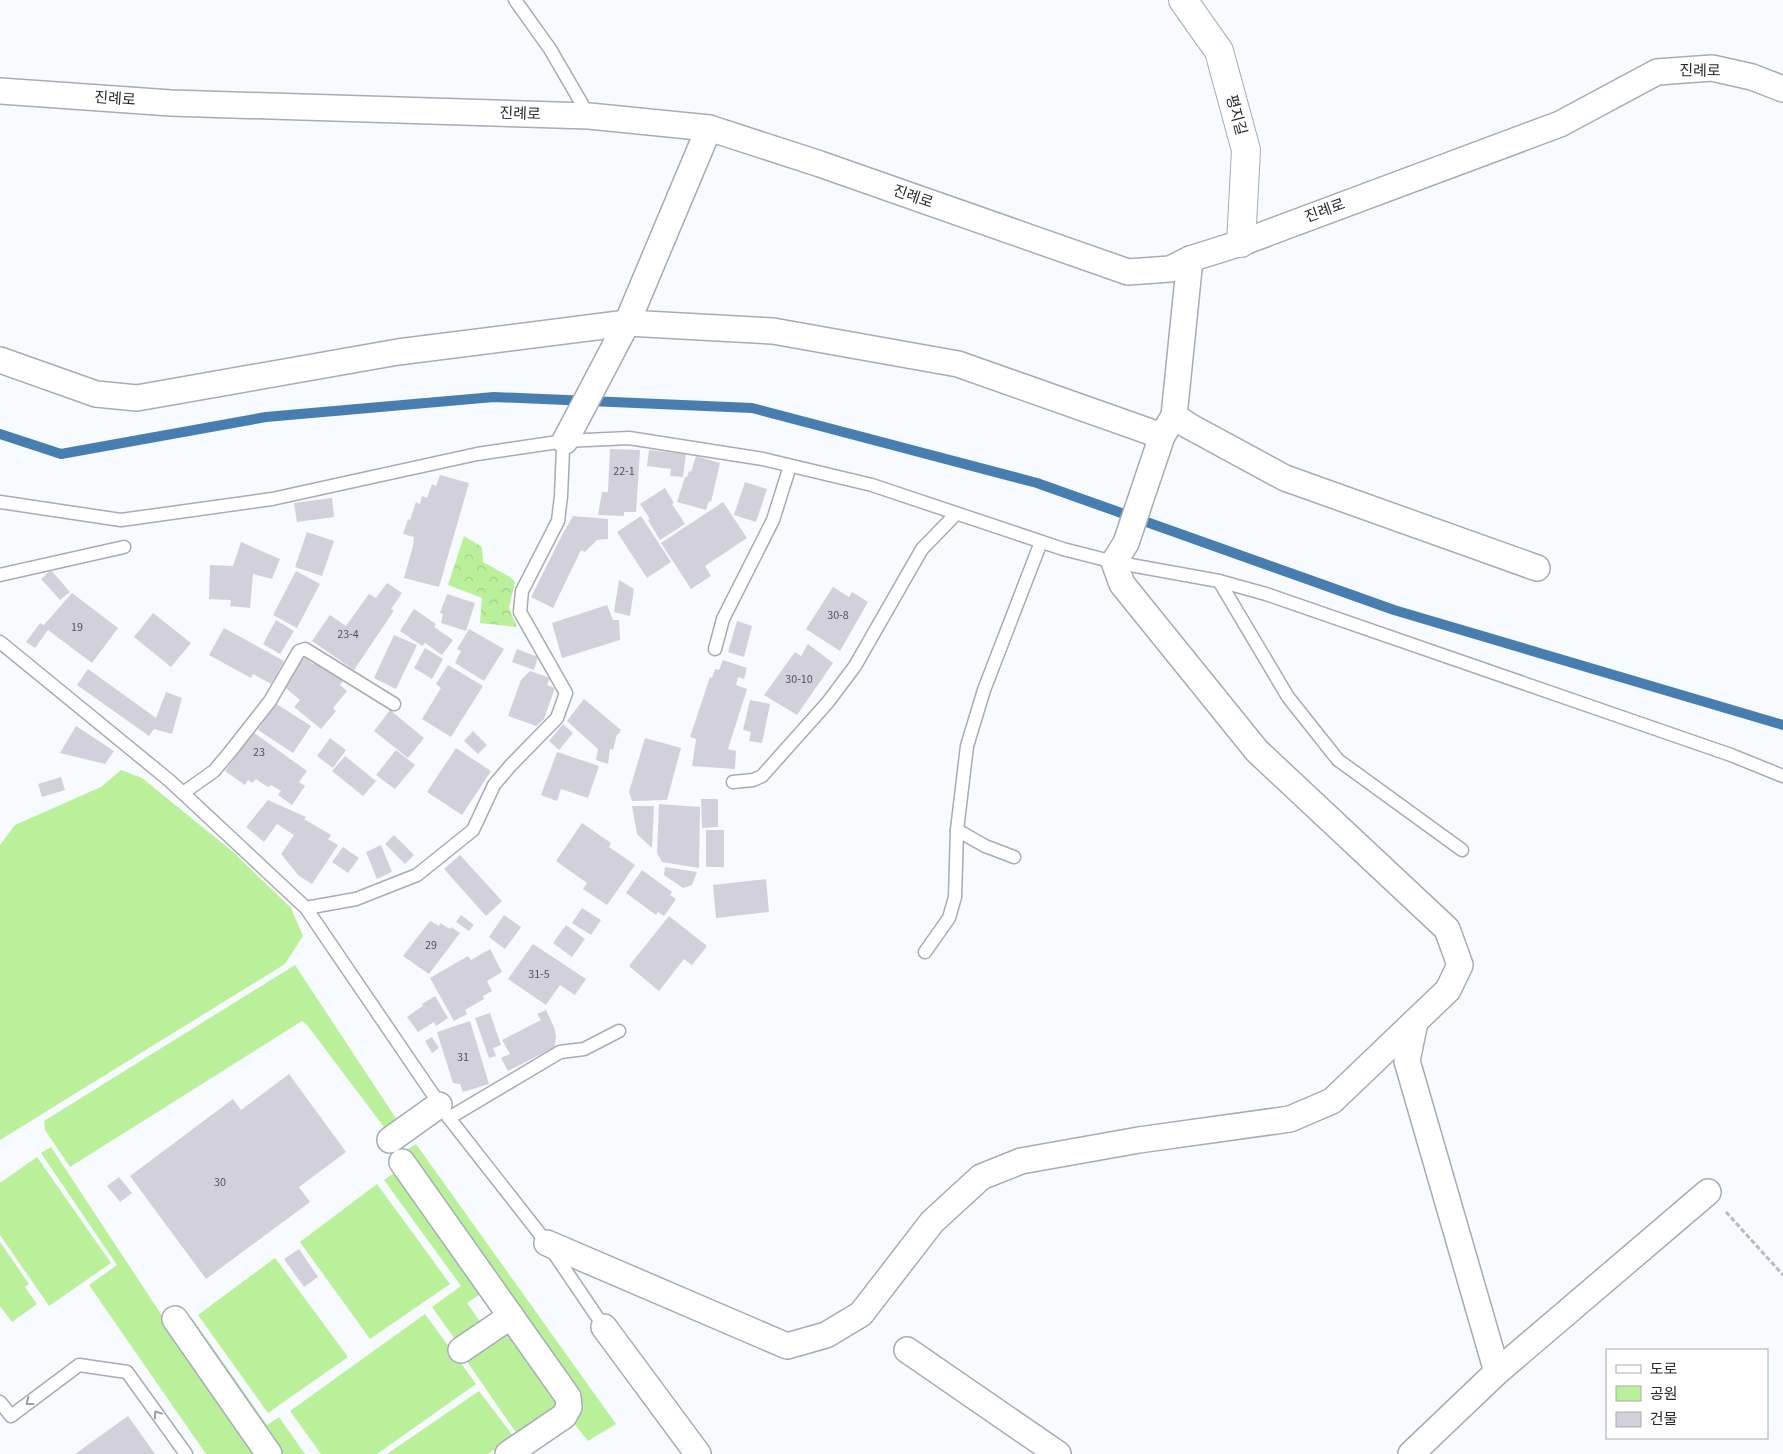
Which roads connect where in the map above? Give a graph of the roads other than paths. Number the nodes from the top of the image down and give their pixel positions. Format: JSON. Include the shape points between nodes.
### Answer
{"nodes":[{"id":1,"x":515,"y":0,"type":"edge"},
{"id":2,"x":1183,"y":0,"type":"edge"},
{"id":3,"x":1783,"y":89,"type":"edge"},
{"id":4,"x":0,"y":91,"type":"edge"},
{"id":5,"x":589,"y":116,"type":"junction"},
{"id":6,"x":709,"y":128,"type":"junction"},
{"id":7,"x":1241,"y":242,"type":"junction"},
{"id":8,"x":1190,"y":259,"type":"junction"},
{"id":9,"x":627,"y":324,"type":"junction"},
{"id":10,"x":0,"y":360,"type":"edge"},
{"id":11,"x":1168,"y":426,"type":"junction"},
{"id":12,"x":570,"y":431,"type":"junction"},
{"id":13,"x":790,"y":466,"type":"junction"},
{"id":14,"x":0,"y":502,"type":"edge"},
{"id":15,"x":956,"y":514,"type":"junction"},
{"id":16,"x":1041,"y":542,"type":"junction"},
{"id":17,"x":124,"y":547,"type":"dead end"},
{"id":18,"x":1120,"y":553,"type":"junction"},
{"id":19,"x":1537,"y":568,"type":"dead end"},
{"id":20,"x":0,"y":576,"type":"edge"},
{"id":21,"x":1219,"y":581,"type":"junction"},
{"id":22,"x":0,"y":642,"type":"edge"},
{"id":23,"x":715,"y":649,"type":"dead end"},
{"id":24,"x":394,"y":704,"type":"dead end"},
{"id":25,"x":1783,"y":776,"type":"edge"},
{"id":26,"x":733,"y":782,"type":"dead end"},
{"id":27,"x":183,"y":793,"type":"junction"},
{"id":28,"x":957,"y":830,"type":"junction"},
{"id":29,"x":1462,"y":850,"type":"dead end"},
{"id":30,"x":1014,"y":857,"type":"dead end"},
{"id":31,"x":306,"y":908,"type":"junction"},
{"id":32,"x":925,"y":952,"type":"dead end"},
{"id":33,"x":1415,"y":1022,"type":"junction"},
{"id":34,"x":619,"y":1030,"type":"dead end"},
{"id":35,"x":444,"y":1111,"type":"junction"},
{"id":36,"x":1708,"y":1192,"type":"road end"},
{"id":37,"x":547,"y":1243,"type":"junction"},
{"id":38,"x":510,"y":1316,"type":"junction"},
{"id":39,"x":175,"y":1319,"type":"dead end"},
{"id":40,"x":604,"y":1327,"type":"joint"},
{"id":41,"x":461,"y":1350,"type":"dead end"},
{"id":42,"x":907,"y":1350,"type":"dead end"},
{"id":43,"x":1497,"y":1372,"type":"junction"},
{"id":44,"x":0,"y":1402,"type":"edge"},
{"id":45,"x":186,"y":1454,"type":"edge"},
{"id":46,"x":269,"y":1454,"type":"edge"},
{"id":47,"x":508,"y":1454,"type":"edge"},
{"id":48,"x":698,"y":1454,"type":"edge"},
{"id":49,"x":1058,"y":1454,"type":"edge"},
{"id":50,"x":1411,"y":1454,"type":"edge"}],
"edges":[{"from":1,"to":5,"type":"lane","via":[[550,50]]},
{"from":2,"to":7,"type":"street","name":"평지길","via":[[1219,51],[1246,150]]},
{"from":3,"to":7,"type":"street","name":"진례로","via":[[1752,77],[1712,68],[1657,72],[1560,124]]},
{"from":4,"to":5,"type":"street","name":"진례로","via":[[171,103]]},
{"from":5,"to":6,"type":"street","name":"진례로"},
{"from":6,"to":8,"type":"street","name":"진례로","via":[[1128,272],[1170,269]]},
{"from":6,"to":9,"type":"street"},
{"from":7,"to":8,"type":"street","name":"진례로"},
{"from":8,"to":11,"type":"street"},
{"from":9,"to":10,"type":"street","via":[[398,352],[137,398],[96,394]]},
{"from":9,"to":11,"type":"street","via":[[773,331],[958,364]]},
{"from":9,"to":12,"type":"street"},
{"from":11,"to":18,"type":"street"},
{"from":11,"to":19,"type":"street","via":[[1189,426],[1285,478]]},
{"from":12,"to":13,"type":"lane"},
{"from":12,"to":14,"type":"lane","via":[[272,499],[122,520]]},
{"from":12,"to":31,"type":"lane","via":[[562,449],[558,521],[522,591],[520,612],[566,693],[557,718],[494,785],[473,830],[417,875],[356,899]]},
{"from":13,"to":15,"type":"lane","via":[[872,485]]},
{"from":13,"to":23,"type":"lane","via":[[773,520],[723,619]]},
{"from":15,"to":16,"type":"lane"},
{"from":15,"to":26,"type":"lane","via":[[922,550],[855,666],[828,702],[762,776]]},
{"from":16,"to":18,"type":"lane"},
{"from":16,"to":28,"type":"lane","via":[[984,690],[967,746]]},
{"from":17,"to":20,"type":"lane"},
{"from":18,"to":21,"type":"lane"},
{"from":18,"to":33,"type":"street","via":[[1122,584],[1257,751],[1447,928],[1460,965],[1448,990]]},
{"from":21,"to":25,"type":"lane","via":[[1266,594],[1504,676]]},
{"from":21,"to":29,"type":"lane","via":[[1288,697],[1338,760]]},
{"from":22,"to":27,"type":"lane"},
{"from":24,"to":27,"type":"lane","via":[[305,649],[299,651],[270,701],[230,752],[214,771]]},
{"from":27,"to":31,"type":"lane"},
{"from":28,"to":30,"type":"lane"},
{"from":28,"to":32,"type":"lane","via":[[955,897],[949,918]]},
{"from":31,"to":35,"type":"lane"},
{"from":33,"to":37,"type":"street","via":[[1332,1101],[1290,1119],[1139,1140],[1021,1161],[981,1177],[932,1222],[861,1314],[826,1335],[787,1346]]},
{"from":33,"to":43,"type":"street","via":[[1407,1061]]},
{"from":34,"to":35,"type":"lane","via":[[584,1049],[560,1052]]},
{"from":35,"to":37,"type":"lane"},
{"from":35,"to":38,"type":"street","via":[[396,1151]]},
{"from":36,"to":43,"type":"street"},
{"from":37,"to":40,"type":"lane"},
{"from":38,"to":41,"type":"street"},
{"from":38,"to":47,"type":"street","via":[[568,1397],[569,1407],[564,1416]]},
{"from":39,"to":46,"type":"street"},
{"from":40,"to":48,"type":"street"},
{"from":42,"to":49,"type":"street"},
{"from":43,"to":50,"type":"street"},
{"from":45,"to":44,"type":"lane","one_way":true,"via":[[127,1372],[80,1365],[11,1416]]}]}
